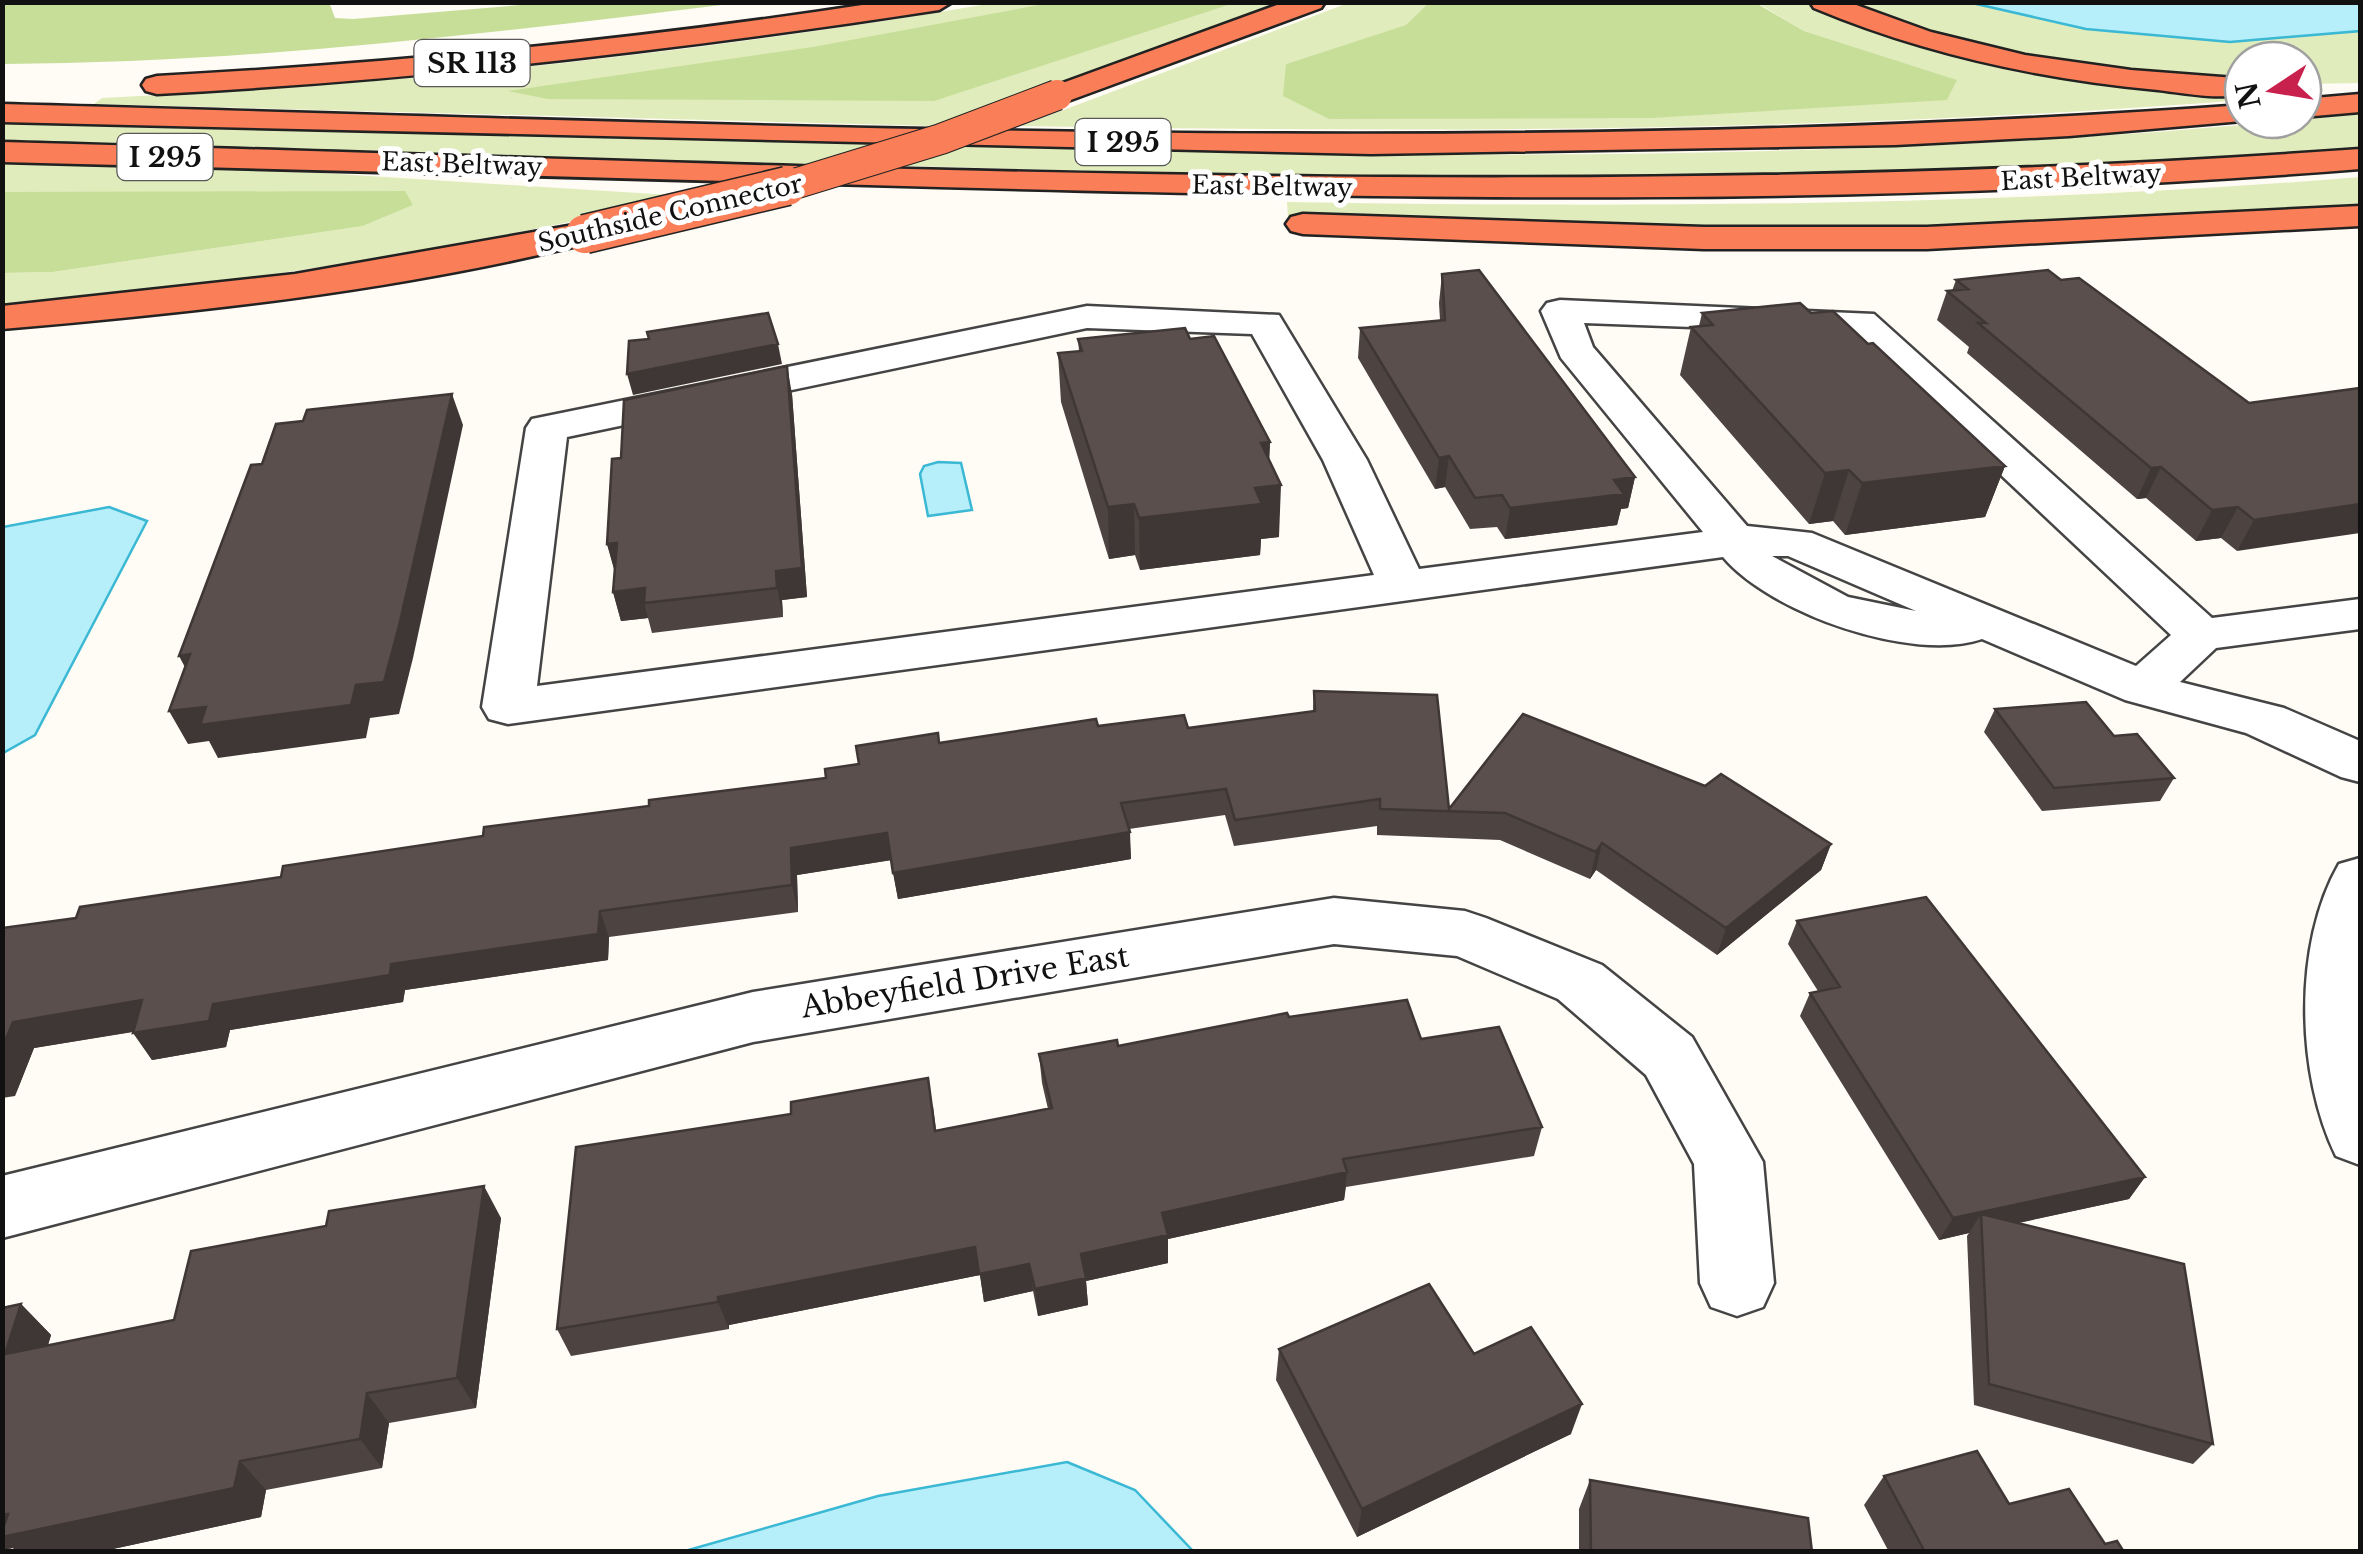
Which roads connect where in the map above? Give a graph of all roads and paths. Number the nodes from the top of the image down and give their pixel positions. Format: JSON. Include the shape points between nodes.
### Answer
{"nodes":[{"id":1,"x":939,"y":2,"type":"edge"},
{"id":2,"x":1312,"y":2,"type":"edge"},
{"id":3,"x":1823,"y":2,"type":"edge"},
{"id":4,"x":2223,"y":87,"type":"edge"},
{"id":5,"x":2360,"y":89,"type":"edge"},
{"id":6,"x":2323,"y":90,"type":"edge"},
{"id":7,"x":2,"y":92,"type":"edge"},
{"id":8,"x":2360,"y":103,"type":"edge"},
{"id":9,"x":2323,"y":106,"type":"edge"},
{"id":10,"x":2,"y":114,"type":"edge"},
{"id":11,"x":2223,"y":115,"type":"edge"},
{"id":12,"x":2,"y":152,"type":"edge"},
{"id":13,"x":2360,"y":159,"type":"edge"},
{"id":14,"x":327,"y":160,"type":"junction"},
{"id":15,"x":1164,"y":216,"type":"dead end"},
{"id":16,"x":2360,"y":216,"type":"edge"},
{"id":17,"x":1279,"y":222,"type":"dead end"},
{"id":18,"x":2,"y":318,"type":"edge"},
{"id":19,"x":1734,"y":541,"type":"junction"},
{"id":20,"x":1403,"y":586,"type":"junction"},
{"id":21,"x":2360,"y":614,"type":"edge"},
{"id":22,"x":2201,"y":635,"type":"junction"},
{"id":23,"x":2143,"y":688,"type":"junction"},
{"id":24,"x":2360,"y":764,"type":"edge"},
{"id":25,"x":2360,"y":879,"type":"edge"},
{"id":26,"x":2360,"y":1136,"type":"edge"},
{"id":27,"x":2,"y":1207,"type":"edge"},
{"id":28,"x":1737,"y":1283,"type":"dead end"}],
"edges":[{"from":1,"to":7,"type":"highway","number":"SR 113","via":[[558,55]]},
{"from":2,"to":18,"type":"highway","name":"Southside Connector","bridge":true,"via":[[872,162],[711,207],[459,260],[284,288]]},
{"from":3,"to":4,"type":"highway","via":[[1945,43],[2041,64]]},
{"from":5,"to":6,"type":"highway"},
{"from":8,"to":9,"type":"highway"},
{"from":10,"to":11,"type":"highway","name":"East Beltway","number":"I 295","via":[[1382,145],[1810,140]]},
{"from":12,"to":14,"type":"highway","name":"East Beltway","number":"I 295"},
{"from":13,"to":14,"type":"highway","name":"East Beltway","number":"I 295","via":[[2003,182],[1596,190]]},
{"from":14,"to":15,"type":"highway","via":[[644,187]]},
{"from":16,"to":17,"type":"highway","via":[[1928,238],[1607,236]]},
{"from":19,"to":20,"type":"street"},
{"from":19,"to":22,"type":"street","via":[[1575,350],[1560,311],[1860,322]]},
{"from":19,"to":23,"type":"street","via":[[1789,590],[1841,614],[1911,627],[2004,630]]},
{"from":20,"to":20,"type":"street","via":[[1228,610],[508,706],[547,428],[1087,317],[1265,323],[1346,460]]},
{"from":21,"to":22,"type":"street"},
{"from":22,"to":23,"type":"street"},
{"from":23,"to":24,"type":"street","via":[[2250,715]]},
{"from":25,"to":26,"type":"street","via":[[2342,934],[2337,1043]]},
{"from":27,"to":28,"type":"street","name":"Abbeyfield Drive East","via":[[754,1017],[1334,921],[1465,934],[1580,982],[1669,1056],[1728,1162]]}]}
